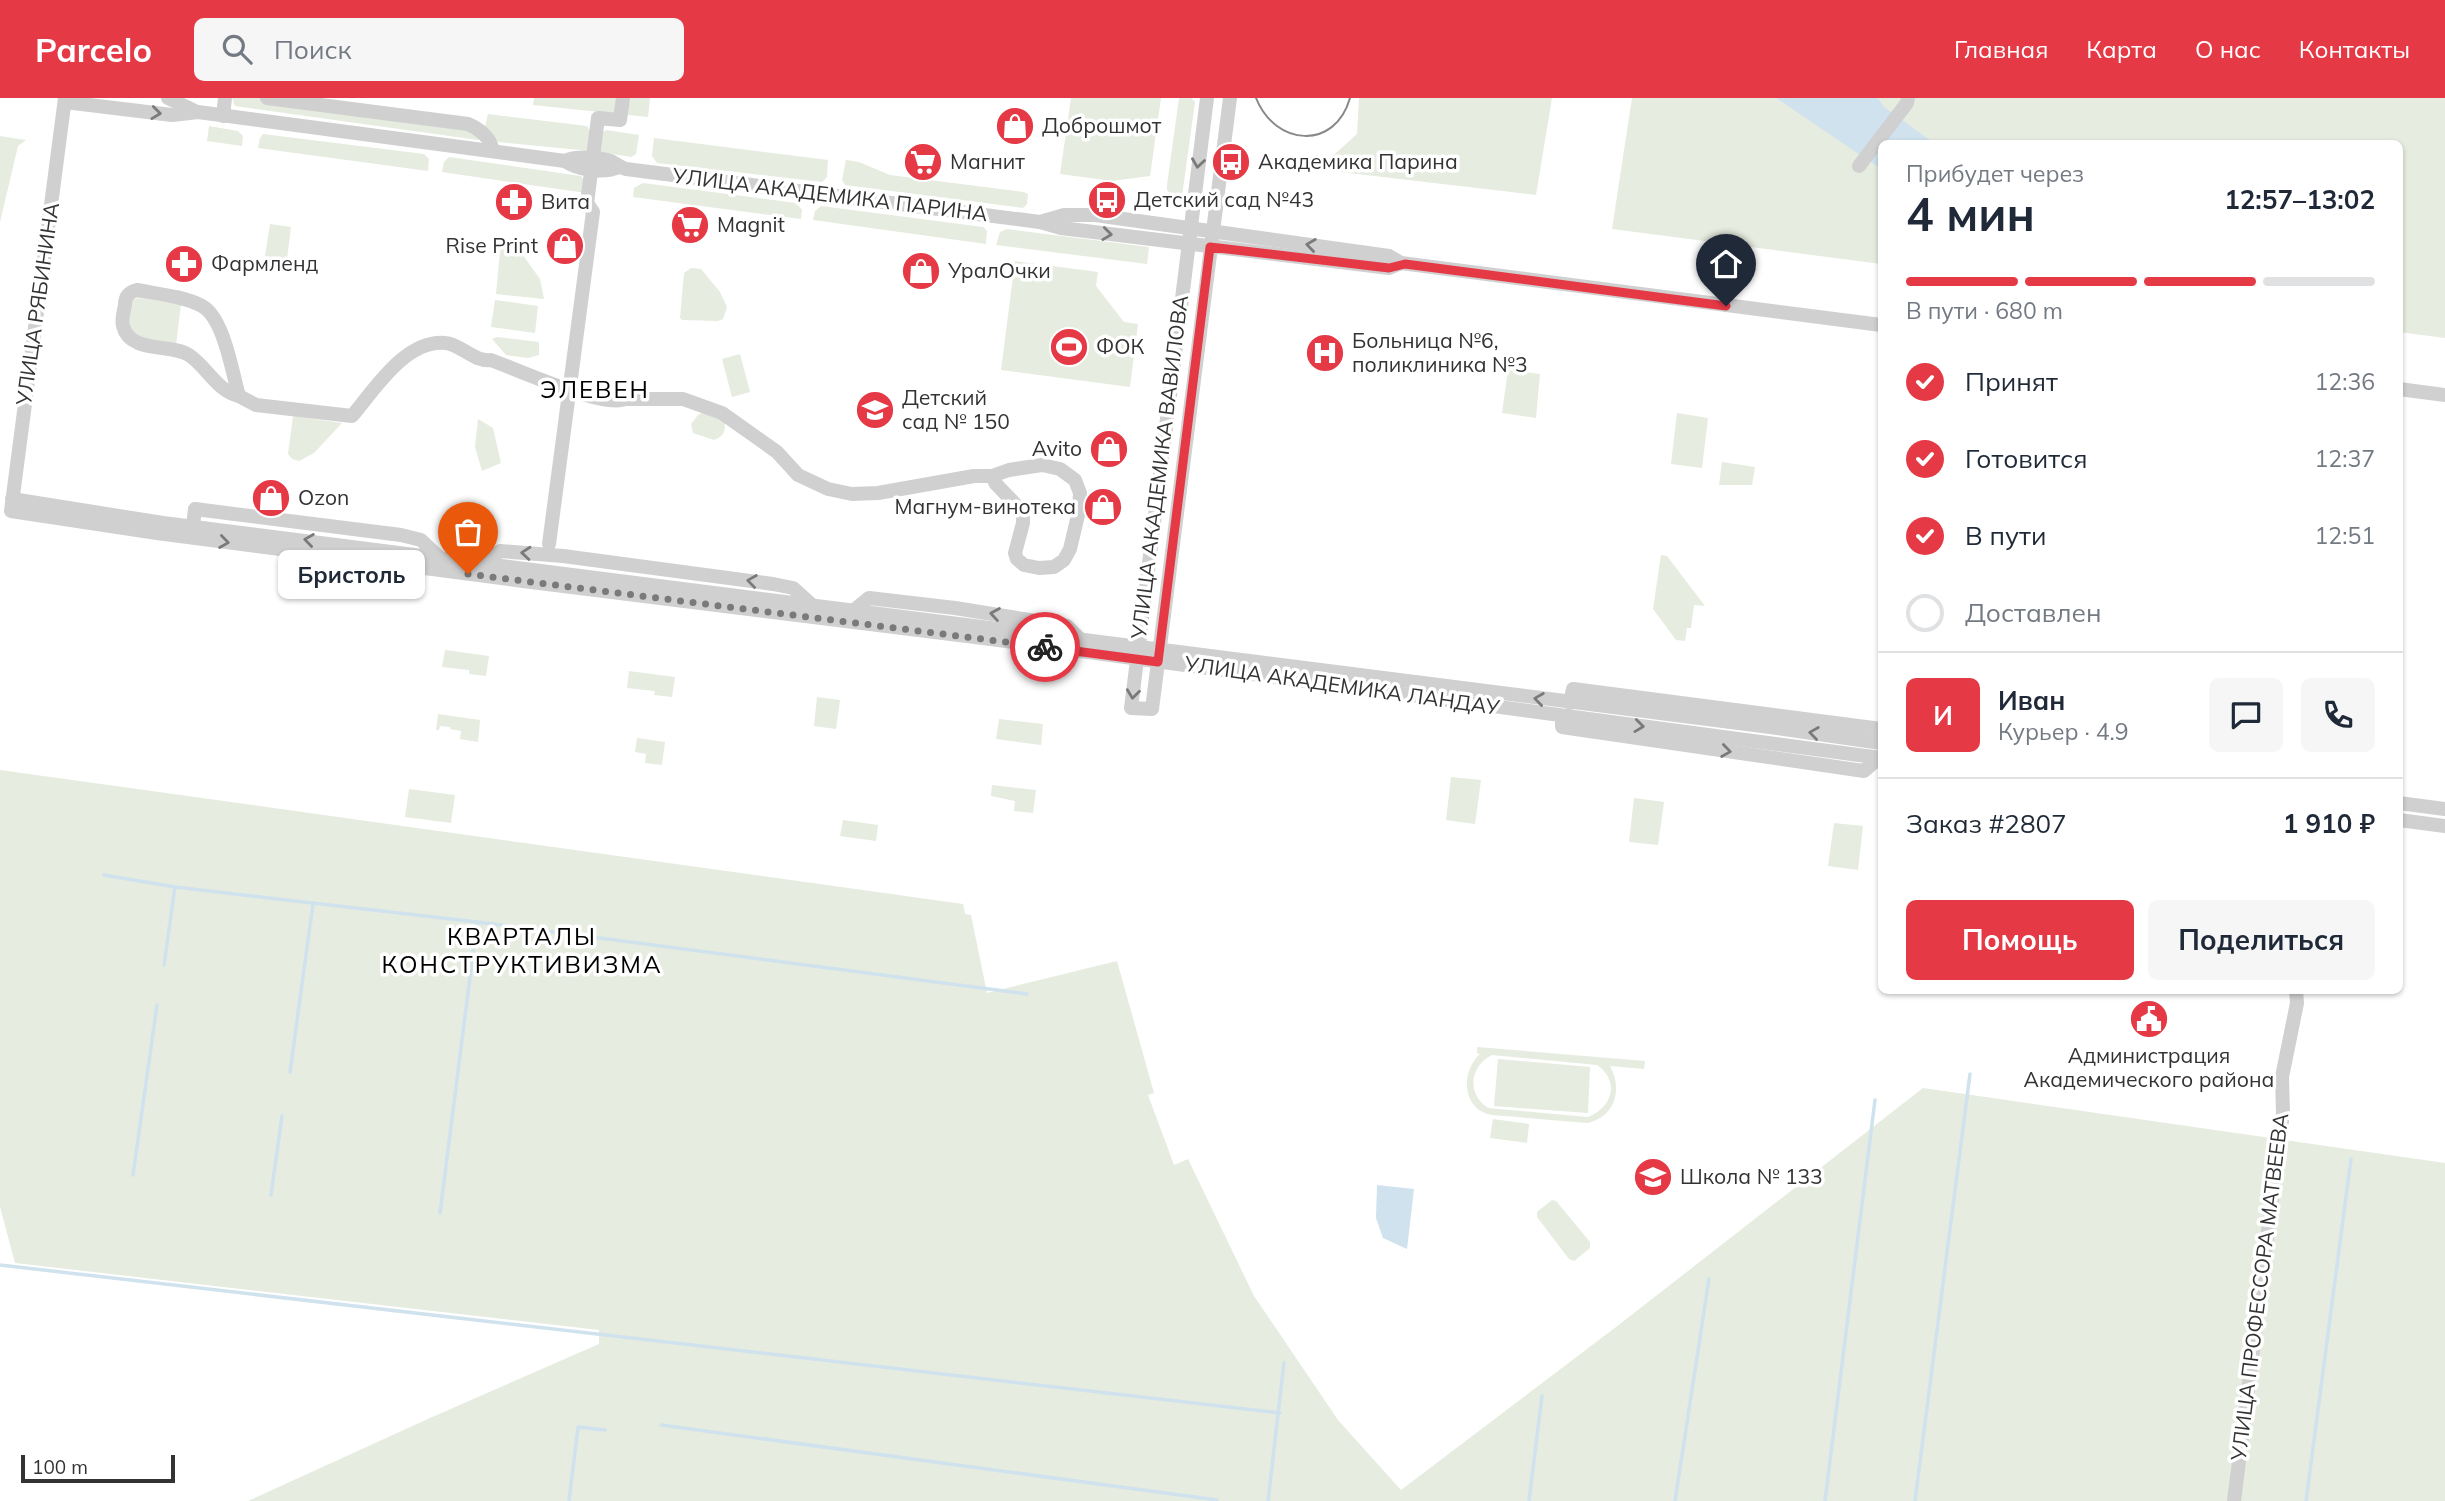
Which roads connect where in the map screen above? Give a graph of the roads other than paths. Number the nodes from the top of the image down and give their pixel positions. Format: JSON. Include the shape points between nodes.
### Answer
{"nodes":[{"id":1,"x":168,"y":98,"type":"edge"},
{"id":2,"x":225,"y":98,"type":"edge"},
{"id":3,"x":267,"y":98,"type":"edge"},
{"id":4,"x":623,"y":98,"type":"edge"},
{"id":5,"x":1207,"y":98,"type":"edge"},
{"id":6,"x":1230,"y":98,"type":"edge"},
{"id":7,"x":65,"y":100,"type":"edge"},
{"id":8,"x":1905,"y":104,"type":"edge"},
{"id":9,"x":198,"y":112,"type":"junction"},
{"id":10,"x":223,"y":116,"type":"junction"},
{"id":11,"x":1878,"y":140,"type":"edge"},
{"id":12,"x":1878,"y":140,"type":"edge"},
{"id":13,"x":492,"y":151,"type":"junction"},
{"id":14,"x":593,"y":164,"type":"junction"},
{"id":15,"x":1859,"y":166,"type":"dead end"},
{"id":16,"x":1040,"y":222,"type":"junction"},
{"id":17,"x":1190,"y":228,"type":"junction"},
{"id":18,"x":1213,"y":231,"type":"junction"},
{"id":19,"x":1187,"y":244,"type":"junction"},
{"id":20,"x":1210,"y":247,"type":"junction"},
{"id":21,"x":1401,"y":263,"type":"junction"},
{"id":22,"x":1878,"y":325,"type":"edge"},
{"id":23,"x":570,"y":389,"type":"junction"},
{"id":24,"x":2403,"y":390,"type":"edge"},
{"id":25,"x":2445,"y":395,"type":"edge"},
{"id":26,"x":239,"y":396,"type":"junction"},
{"id":27,"x":992,"y":477,"type":"junction"},
{"id":28,"x":12,"y":505,"type":"junction"},
{"id":29,"x":549,"y":544,"type":"dead end"},
{"id":30,"x":1138,"y":653,"type":"junction"},
{"id":31,"x":1159,"y":656,"type":"junction"},
{"id":32,"x":1571,"y":696,"type":"junction"},
{"id":33,"x":1878,"y":729,"type":"edge"},
{"id":34,"x":1878,"y":752,"type":"edge"},
{"id":35,"x":1878,"y":753,"type":"edge"},
{"id":36,"x":2403,"y":804,"type":"edge"},
{"id":37,"x":2445,"y":809,"type":"edge"},
{"id":38,"x":2403,"y":820,"type":"edge"},
{"id":39,"x":2445,"y":825,"type":"edge"},
{"id":40,"x":2296,"y":994,"type":"edge"},
{"id":41,"x":2234,"y":1501,"type":"edge"}],
"edges":[{"from":1,"to":9,"type":"street","name":"УЛИЦА АКАДЕМИКА ПАРИНА"},
{"from":2,"to":10,"type":"street"},
{"from":3,"to":13,"type":"street","via":[[468,124],[490,142]]},
{"from":4,"to":14,"type":"street","via":[[620,120],[598,118]]},
{"from":5,"to":17,"type":"street","name":"УЛИЦА АКАДЕМИКА ВАВИЛОВА","one_way":true},
{"from":6,"to":18,"type":"street","name":"УЛИЦА АКАДЕМИКА ВАВИЛОВА"},
{"from":7,"to":9,"type":"street","name":"УЛИЦА АКАДЕМИКА ПАРИНА","one_way":true,"via":[[172,115]]},
{"from":7,"to":28,"type":"street","name":"УЛИЦА РЯБИНИНА"},
{"from":8,"to":12,"type":"street"},
{"from":9,"to":10,"type":"street","name":"УЛИЦА АКАДЕМИКА ПАРИНА"},
{"from":10,"to":13,"type":"street","name":"УЛИЦА АКАДЕМИКА ПАРИНА"},
{"from":11,"to":15,"type":"street"},
{"from":13,"to":14,"type":"street","name":"УЛИЦА АКАДЕМИКА ПАРИНА","via":[[565,161],[572,166]]},
{"from":14,"to":16,"type":"street","name":"УЛИЦА АКАДЕМИКА ПАРИНА","via":[[611,171],[619,167]]},
{"from":14,"to":23,"type":"street","via":[[587,203],[593,212]]},
{"from":16,"to":17,"type":"street","name":"УЛИЦА АКАДЕМИКА ПАРИНА","via":[[1064,215],[1094,215]]},
{"from":16,"to":19,"type":"street","name":"УЛИЦА АКАДЕМИКА ПАРИНА","one_way":true},
{"from":17,"to":18,"type":"street","name":"УЛИЦА АКАДЕМИКА ПАРИНА"},
{"from":17,"to":19,"type":"street","name":"УЛИЦА АКАДЕМИКА ВАВИЛОВА"},
{"from":18,"to":20,"type":"street","name":"УЛИЦА АКАДЕМИКА ВАВИЛОВА"},
{"from":21,"to":18,"type":"street","name":"УЛИЦА АКАДЕМИКА ПАРИНА","one_way":true,"via":[[1389,256]]},
{"from":19,"to":20,"type":"street","name":"УЛИЦА АКАДЕМИКА ПАРИНА"},
{"from":19,"to":30,"type":"street","name":"УЛИЦА АКАДЕМИКА ВАВИЛОВА"},
{"from":20,"to":21,"type":"street","name":"УЛИЦА АКАДЕМИКА ПАРИНА","via":[[1389,268]]},
{"from":20,"to":31,"type":"street","name":"УЛИЦА АКАДЕМИКА ВАВИЛОВА"},
{"from":21,"to":22,"type":"street","name":"УЛИЦА АКАДЕМИКА ПАРИНА"},
{"from":23,"to":26,"type":"street","via":[[491,360],[482,361],[448,343],[421,348],[403,358],[352,416],[256,405]]},
{"from":23,"to":27,"type":"street","via":[[618,402],[674,399],[707,407],[777,452],[798,475],[828,489],[878,493]]},
{"from":23,"to":29,"type":"street"},
{"from":24,"to":25,"type":"street"},
{"from":26,"to":26,"type":"street","via":[[218,323],[205,307],[130,292],[125,298],[123,326],[131,338],[190,356],[216,382]]},
{"from":27,"to":27,"type":"street","via":[[1042,465],[1060,469],[1075,480],[1079,511],[1064,560],[1054,567],[1039,568],[1017,559],[1014,553],[1023,514]]},
{"from":28,"to":30,"type":"street","name":"УЛИЦА АКАДЕМИКА ЛАНДАУ","one_way":true,"via":[[157,533],[523,582]]},
{"from":30,"to":28,"type":"street","name":"УЛИЦА АКАДЕМИКА ЛАНДАУ","one_way":true,"via":[[1081,640],[1067,626],[955,607],[869,598],[853,611]]},
{"from":30,"to":31,"type":"street","name":"УЛИЦА АКАДЕМИКА ЛАНДАУ"},
{"from":30,"to":31,"type":"street","name":"УЛИЦА АКАДЕМИКА ВАВИЛОВА","one_way":true,"via":[[1131,708],[1152,709]]},
{"from":32,"to":31,"type":"street","name":"УЛИЦА АКАДЕМИКА ЛАНДАУ","one_way":true},
{"from":31,"to":35,"type":"street","name":"УЛИЦА АКАДЕМИКА ЛАНДАУ","one_way":true,"via":[[1562,722]]},
{"from":32,"to":33,"type":"street"},
{"from":34,"to":32,"type":"street","name":"УЛИЦА АКАДЕМИКА ЛАНДАУ","one_way":true},
{"from":36,"to":37,"type":"street"},
{"from":38,"to":39,"type":"street"},
{"from":40,"to":41,"type":"street","name":"УЛИЦА ПРОФЕССОРА МАТВЕЕВА","via":[[2282,1077],[2283,1113]]}]}
